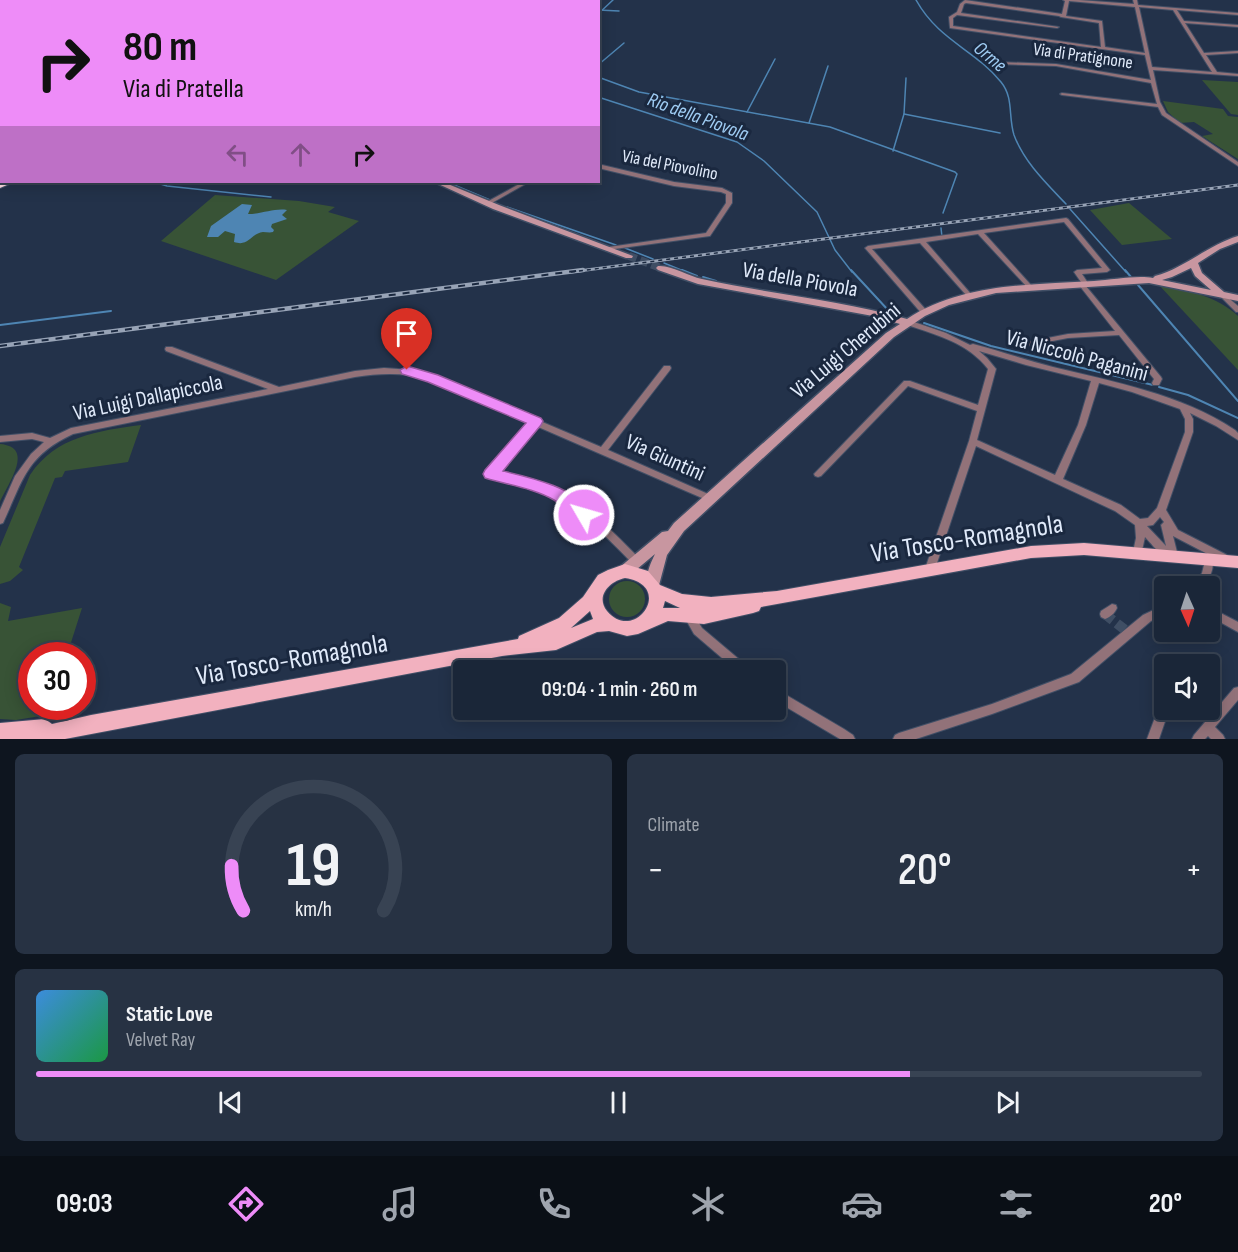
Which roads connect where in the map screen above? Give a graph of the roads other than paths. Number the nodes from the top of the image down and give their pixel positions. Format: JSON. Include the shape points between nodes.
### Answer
{"nodes":[{"id":1,"x":1066,"y":0,"type":"edge"},
{"id":2,"x":1134,"y":0,"type":"edge"},
{"id":3,"x":967,"y":1,"type":"edge"},
{"id":4,"x":1174,"y":2,"type":"dead end"},
{"id":5,"x":1136,"y":7,"type":"junction"},
{"id":6,"x":1178,"y":10,"type":"junction"},
{"id":7,"x":1051,"y":13,"type":"junction"},
{"id":8,"x":956,"y":14,"type":"junction"},
{"id":9,"x":1238,"y":14,"type":"edge"},
{"id":10,"x":1061,"y":15,"type":"junction"},
{"id":11,"x":1183,"y":22,"type":"junction"},
{"id":12,"x":1050,"y":26,"type":"junction"},
{"id":13,"x":1238,"y":26,"type":"edge"},
{"id":14,"x":1057,"y":27,"type":"junction"},
{"id":15,"x":1057,"y":42,"type":"junction"},
{"id":16,"x":1103,"y":48,"type":"junction"},
{"id":17,"x":976,"y":49,"type":"dead end"},
{"id":18,"x":1238,"y":51,"type":"edge"},
{"id":19,"x":1145,"y":54,"type":"junction"},
{"id":20,"x":1203,"y":54,"type":"junction"},
{"id":21,"x":1150,"y":68,"type":"junction"},
{"id":22,"x":1215,"y":73,"type":"junction"},
{"id":23,"x":1238,"y":75,"type":"edge"},
{"id":24,"x":1154,"y":82,"type":"junction"},
{"id":25,"x":1062,"y":94,"type":"dead end"},
{"id":26,"x":1160,"y":106,"type":"junction"},
{"id":27,"x":1238,"y":163,"type":"edge"},
{"id":28,"x":600,"y":166,"type":"edge"},
{"id":29,"x":440,"y":183,"type":"edge"},
{"id":30,"x":524,"y":183,"type":"edge"},
{"id":31,"x":488,"y":203,"type":"junction"},
{"id":32,"x":978,"y":232,"type":"junction"},
{"id":33,"x":1238,"y":239,"type":"edge"},
{"id":34,"x":921,"y":240,"type":"junction"},
{"id":35,"x":609,"y":249,"type":"junction"},
{"id":36,"x":629,"y":256,"type":"tunnel mouth"},
{"id":37,"x":1194,"y":264,"type":"junction"},
{"id":38,"x":661,"y":268,"type":"tunnel mouth"},
{"id":39,"x":1149,"y":280,"type":"junction"},
{"id":40,"x":1083,"y":284,"type":"junction"},
{"id":41,"x":1029,"y":286,"type":"junction"},
{"id":42,"x":969,"y":295,"type":"junction"},
{"id":43,"x":1223,"y":296,"type":"junction"},
{"id":44,"x":1238,"y":298,"type":"edge"},
{"id":45,"x":1238,"y":310,"type":"edge"},
{"id":46,"x":925,"y":313,"type":"junction"},
{"id":47,"x":909,"y":323,"type":"junction"},
{"id":48,"x":1120,"y":333,"type":"junction"},
{"id":49,"x":960,"y":342,"type":"junction"},
{"id":50,"x":1022,"y":345,"type":"dead end"},
{"id":51,"x":170,"y":349,"type":"dead end"},
{"id":52,"x":1013,"y":360,"type":"junction"},
{"id":53,"x":667,"y":368,"type":"dead end"},
{"id":54,"x":992,"y":369,"type":"junction"},
{"id":55,"x":1096,"y":379,"type":"junction"},
{"id":56,"x":1156,"y":383,"type":"dead end"},
{"id":57,"x":278,"y":390,"type":"junction"},
{"id":58,"x":1184,"y":408,"type":"junction"},
{"id":59,"x":980,"y":409,"type":"junction"},
{"id":60,"x":536,"y":421,"type":"junction"},
{"id":61,"x":1238,"y":437,"type":"edge"},
{"id":62,"x":0,"y":439,"type":"edge"},
{"id":63,"x":51,"y":441,"type":"junction"},
{"id":64,"x":973,"y":441,"type":"junction"},
{"id":65,"x":604,"y":450,"type":"junction"},
{"id":66,"x":818,"y":474,"type":"dead end"},
{"id":67,"x":1058,"y":479,"type":"junction"},
{"id":68,"x":712,"y":499,"type":"junction"},
{"id":69,"x":1161,"y":510,"type":"junction"},
{"id":70,"x":0,"y":520,"type":"edge"},
{"id":71,"x":1138,"y":523,"type":"junction"},
{"id":72,"x":679,"y":527,"type":"junction"},
{"id":73,"x":1138,"y":552,"type":"junction"},
{"id":74,"x":1171,"y":556,"type":"junction"},
{"id":75,"x":1209,"y":560,"type":"junction"},
{"id":76,"x":1234,"y":562,"type":"edge"},
{"id":77,"x":631,"y":567,"type":"junction"},
{"id":78,"x":930,"y":569,"type":"junction"},
{"id":79,"x":1206,"y":576,"type":"edge"},
{"id":80,"x":655,"y":587,"type":"junction"},
{"id":81,"x":595,"y":592,"type":"junction"},
{"id":82,"x":777,"y":598,"type":"junction"},
{"id":83,"x":1154,"y":614,"type":"edge"},
{"id":84,"x":1220,"y":617,"type":"edge"},
{"id":85,"x":690,"y":618,"type":"junction"},
{"id":86,"x":646,"y":623,"type":"junction"},
{"id":87,"x":609,"y":624,"type":"junction"},
{"id":88,"x":1238,"y":627,"type":"edge"},
{"id":89,"x":502,"y":648,"type":"junction"},
{"id":90,"x":731,"y":660,"type":"edge"},
{"id":91,"x":1238,"y":692,"type":"edge"},
{"id":92,"x":786,"y":701,"type":"edge"},
{"id":93,"x":1160,"y":720,"type":"edge"},
{"id":94,"x":91,"y":724,"type":"junction"},
{"id":95,"x":1208,"y":727,"type":"junction"},
{"id":96,"x":0,"y":732,"type":"edge"},
{"id":97,"x":919,"y":736,"type":"edge"},
{"id":98,"x":27,"y":739,"type":"edge"},
{"id":99,"x":849,"y":739,"type":"edge"},
{"id":100,"x":898,"y":739,"type":"edge"},
{"id":101,"x":1153,"y":739,"type":"edge"},
{"id":102,"x":1198,"y":739,"type":"edge"},
{"id":103,"x":1219,"y":739,"type":"edge"}],
"edges":[{"from":1,"to":5,"type":"street"},
{"from":1,"to":10,"type":"street"},
{"from":2,"to":5,"type":"street","name":"Via di Pratignone"},
{"from":3,"to":7,"type":"street"},
{"from":3,"to":8,"type":"street"},
{"from":4,"to":6,"type":"street"},
{"from":5,"to":6,"type":"street"},
{"from":5,"to":19,"type":"street","name":"Via di Pratignone"},
{"from":6,"to":9,"type":"street"},
{"from":6,"to":11,"type":"street"},
{"from":7,"to":10,"type":"street"},
{"from":7,"to":12,"type":"street"},
{"from":8,"to":12,"type":"street"},
{"from":8,"to":15,"type":"street","via":[[951,17],[950,26]]},
{"from":10,"to":14,"type":"street"},
{"from":10,"to":16,"type":"street","via":[[1101,21]]},
{"from":11,"to":13,"type":"street"},
{"from":11,"to":20,"type":"street"},
{"from":12,"to":14,"type":"street"},
{"from":14,"to":15,"type":"street"},
{"from":15,"to":16,"type":"street"},
{"from":16,"to":19,"type":"street"},
{"from":17,"to":24,"type":"street","name":"Via di Pratignone","via":[[997,63],[1056,65]]},
{"from":18,"to":20,"type":"street"},
{"from":19,"to":21,"type":"street","name":"Via di Pratignone"},
{"from":20,"to":22,"type":"street"},
{"from":21,"to":22,"type":"street"},
{"from":21,"to":24,"type":"street","name":"Via di Pratignone"},
{"from":22,"to":23,"type":"street"},
{"from":24,"to":26,"type":"street","name":"Via di Pratignone"},
{"from":25,"to":26,"type":"street","name":"Via di Pratignone"},
{"from":26,"to":27,"type":"street","via":[[1173,122]]},
{"from":28,"to":35,"type":"street","name":"Via del Piovolino","via":[[674,184],[722,190],[731,197],[708,236]]},
{"from":29,"to":31,"type":"main road"},
{"from":30,"to":31,"type":"street"},
{"from":31,"to":35,"type":"main road"},
{"from":32,"to":34,"type":"street"},
{"from":32,"to":40,"type":"street","via":[[1066,220],[1107,270],[1077,272]]},
{"from":32,"to":41,"type":"street"},
{"from":33,"to":37,"type":"main road"},
{"from":34,"to":42,"type":"street"},
{"from":34,"to":46,"type":"street","via":[[868,248]]},
{"from":35,"to":36,"type":"main road"},
{"from":37,"to":39,"type":"main road"},
{"from":37,"to":43,"type":"main road","via":[[1202,278]]},
{"from":38,"to":47,"type":"main road","name":"Via della Piovola","via":[[698,281]]},
{"from":39,"to":40,"type":"main road","name":"Via Luigi Cherubini"},
{"from":39,"to":43,"type":"main road"},
{"from":40,"to":41,"type":"main road","name":"Via Luigi Cherubini"},
{"from":40,"to":48,"type":"street"},
{"from":41,"to":42,"type":"main road","name":"Via Luigi Cherubini"},
{"from":42,"to":46,"type":"main road","name":"Via Luigi Cherubini"},
{"from":43,"to":44,"type":"main road"},
{"from":43,"to":45,"type":"street"},
{"from":46,"to":47,"type":"main road","name":"Via Luigi Cherubini"},
{"from":47,"to":49,"type":"street","name":"Via della Piovola"},
{"from":47,"to":68,"type":"main road","name":"Via Luigi Cherubini","via":[[890,335]]},
{"from":48,"to":50,"type":"street","via":[[1068,336]]},
{"from":48,"to":56,"type":"street","via":[[1158,379]]},
{"from":49,"to":52,"type":"street","name":"Via Niccolò Paganini"},
{"from":49,"to":54,"type":"street","name":"Via della Piovola","via":[[976,350]]},
{"from":51,"to":57,"type":"street"},
{"from":52,"to":54,"type":"street","via":[[997,358]]},
{"from":52,"to":55,"type":"street","name":"Via Niccolò Paganini"},
{"from":53,"to":65,"type":"street","name":"Via Giuntini"},
{"from":54,"to":59,"type":"street"},
{"from":55,"to":58,"type":"street","name":"Via Niccolò Paganini"},
{"from":55,"to":67,"type":"street","via":[[1082,425]]},
{"from":57,"to":60,"type":"street","name":"Via Giuntini","via":[[370,372],[407,370]]},
{"from":57,"to":63,"type":"street","name":"Via Luigi Dallapiccola","via":[[79,429]]},
{"from":58,"to":61,"type":"street","name":"Via Niccolò Paganini"},
{"from":58,"to":69,"type":"street","via":[[1189,432]]},
{"from":59,"to":64,"type":"street"},
{"from":59,"to":66,"type":"street","via":[[907,383]]},
{"from":60,"to":65,"type":"street","name":"Via Giuntini"},
{"from":60,"to":77,"type":"street","via":[[491,474],[560,496],[596,524]]},
{"from":62,"to":63,"type":"street","via":[[32,436]]},
{"from":63,"to":70,"type":"street","name":"Via Luigi Dallapiccola","via":[[25,465]]},
{"from":64,"to":67,"type":"street"},
{"from":64,"to":78,"type":"street"},
{"from":65,"to":68,"type":"street","name":"Via Giuntini"},
{"from":67,"to":71,"type":"street","via":[[1118,508]]},
{"from":68,"to":72,"type":"main road","name":"Via Luigi Cherubini"},
{"from":69,"to":71,"type":"street","via":[[1150,522]]},
{"from":69,"to":74,"type":"street"},
{"from":69,"to":76,"type":"street","via":[[1175,533]]},
{"from":71,"to":73,"type":"street"},
{"from":71,"to":74,"type":"street"},
{"from":72,"to":77,"type":"main road","name":"Via Luigi Cherubini"},
{"from":72,"to":80,"type":"main road","name":"Via Luigi Cherubini","via":[[660,556]]},
{"from":73,"to":74,"type":"main road","name":"Via Tosco-Romagnola"},
{"from":73,"to":78,"type":"main road","name":"Via Tosco-Romagnola","via":[[1031,552]]},
{"from":74,"to":75,"type":"main road","name":"Via Tosco-Romagnola"},
{"from":75,"to":76,"type":"main road","name":"Via Tosco-Romagnola"},
{"from":75,"to":79,"type":"street"},
{"from":77,"to":80,"type":"main road"},
{"from":77,"to":81,"type":"main road","via":[[607,577]]},
{"from":78,"to":82,"type":"main road","name":"Via Tosco-Romagnola"},
{"from":80,"to":82,"type":"main road","name":"Via Tosco-Romagnola","via":[[681,601],[694,603]]},
{"from":80,"to":86,"type":"main road","via":[[657,608]]},
{"from":81,"to":87,"type":"main road","via":[[596,609]]},
{"from":81,"to":89,"type":"main road","name":"Via Tosco-Romagnola","via":[[582,610],[563,625]]},
{"from":82,"to":85,"type":"main road","name":"Via Tosco-Romagnola","via":[[721,615]]},
{"from":83,"to":97,"type":"street","via":[[1075,678]]},
{"from":84,"to":88,"type":"street"},
{"from":85,"to":86,"type":"main road","name":"Via Tosco-Romagnola","via":[[667,614]]},
{"from":85,"to":90,"type":"street","via":[[698,632]]},
{"from":86,"to":87,"type":"main road","via":[[628,628]]},
{"from":87,"to":89,"type":"main road","name":"Via Tosco-Romagnola","via":[[597,624],[556,642]]},
{"from":89,"to":94,"type":"main road","name":"Via Tosco-Romagnola"},
{"from":91,"to":95,"type":"street"},
{"from":92,"to":99,"type":"street"},
{"from":93,"to":101,"type":"street"},
{"from":94,"to":96,"type":"main road","name":"Via Tosco-Romagnola"},
{"from":94,"to":98,"type":"main road","name":"Via Tosco-Romagnola"},
{"from":95,"to":102,"type":"street"},
{"from":95,"to":103,"type":"street"},
{"from":97,"to":100,"type":"street"}]}
